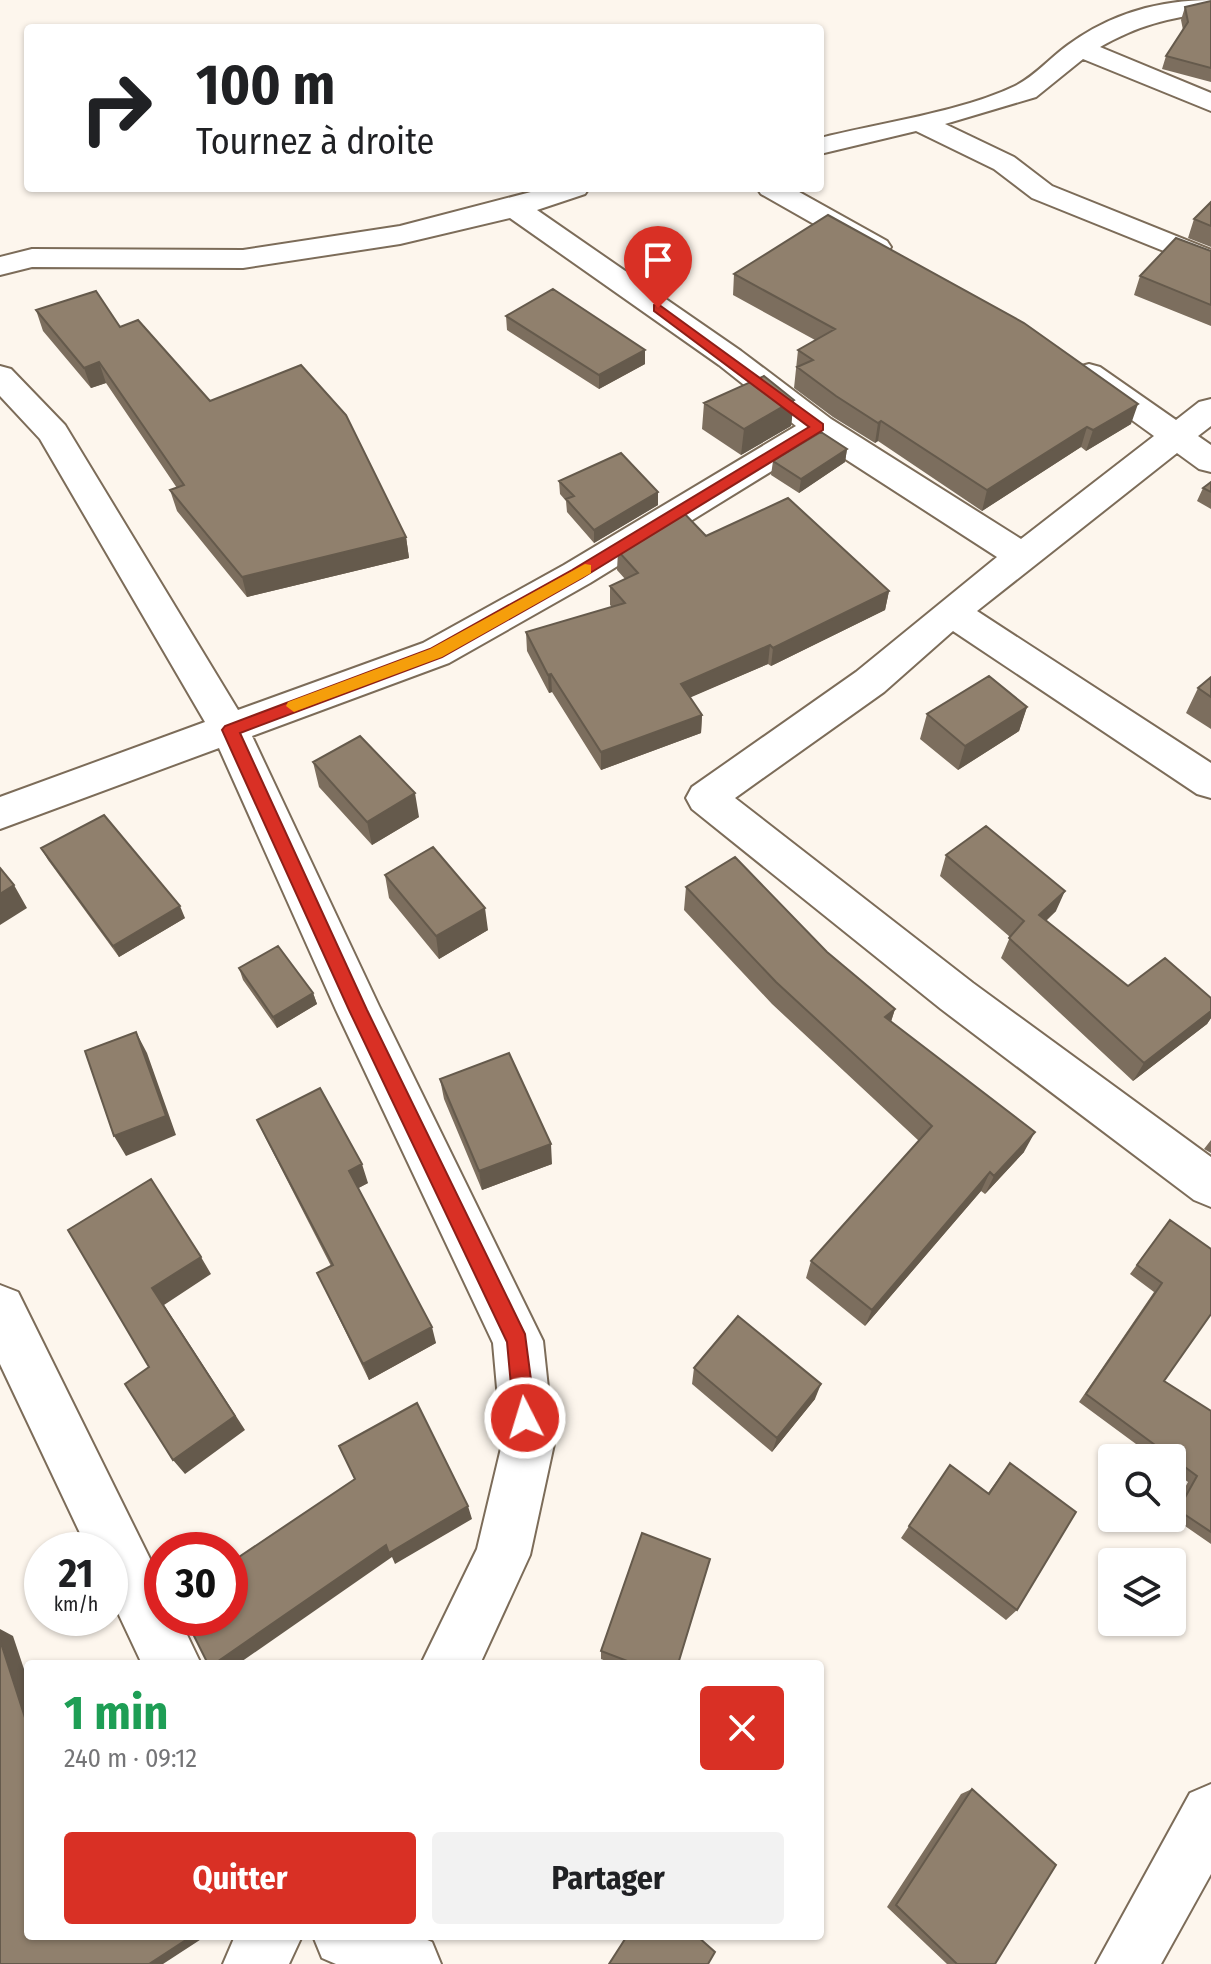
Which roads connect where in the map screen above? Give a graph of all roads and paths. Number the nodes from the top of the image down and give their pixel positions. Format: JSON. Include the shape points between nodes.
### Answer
{"nodes":[{"id":1,"x":1211,"y":5,"type":"edge"},
{"id":2,"x":1080,"y":48,"type":"junction"},
{"id":3,"x":1211,"y":103,"type":"edge"},
{"id":4,"x":921,"y":123,"type":"junction"},
{"id":5,"x":824,"y":145,"type":"edge"},
{"id":6,"x":563,"y":192,"type":"edge"},
{"id":7,"x":778,"y":192,"type":"edge"},
{"id":8,"x":515,"y":208,"type":"junction"},
{"id":9,"x":1211,"y":261,"type":"edge"},
{"id":10,"x":908,"y":265,"type":"edge"},
{"id":11,"x":0,"y":266,"type":"edge"},
{"id":12,"x":1068,"y":360,"type":"edge"},
{"id":13,"x":0,"y":376,"type":"edge"},
{"id":14,"x":1211,"y":409,"type":"edge"},
{"id":15,"x":819,"y":427,"type":"junction"},
{"id":16,"x":1178,"y":437,"type":"junction"},
{"id":17,"x":1211,"y":461,"type":"edge"},
{"id":18,"x":1023,"y":557,"type":"junction"},
{"id":19,"x":951,"y":612,"type":"junction"},
{"id":20,"x":230,"y":730,"type":"junction"},
{"id":21,"x":1211,"y":783,"type":"edge"},
{"id":22,"x":0,"y":813,"type":"edge"},
{"id":23,"x":1211,"y":1185,"type":"edge"},
{"id":24,"x":0,"y":1309,"type":"edge"},
{"id":25,"x":170,"y":1660,"type":"edge"},
{"id":26,"x":452,"y":1660,"type":"edge"},
{"id":27,"x":1211,"y":1814,"type":"edge"},
{"id":28,"x":269,"y":1940,"type":"edge"},
{"id":29,"x":353,"y":1940,"type":"edge"},
{"id":30,"x":254,"y":1964,"type":"edge"},
{"id":31,"x":410,"y":1964,"type":"edge"},
{"id":32,"x":1127,"y":1964,"type":"edge"}],
"edges":[{"from":1,"to":2,"type":"street","via":[[1169,9],[1125,22]]},
{"from":2,"to":3,"type":"street"},
{"from":2,"to":4,"type":"street","via":[[1026,91]]},
{"from":4,"to":5,"type":"street"},
{"from":4,"to":9,"type":"street","via":[[1004,163],[1042,192]]},
{"from":6,"to":8,"type":"street"},
{"from":7,"to":10,"type":"street"},
{"from":8,"to":11,"type":"street","via":[[400,235],[243,259],[32,258]]},
{"from":8,"to":15,"type":"street"},
{"from":12,"to":16,"type":"street"},
{"from":13,"to":20,"type":"street","via":[[53,433]]},
{"from":14,"to":16,"type":"street"},
{"from":15,"to":18,"type":"street"},
{"from":15,"to":20,"type":"street","via":[[436,653]]},
{"from":16,"to":17,"type":"street"},
{"from":16,"to":18,"type":"street"},
{"from":18,"to":19,"type":"street"},
{"from":19,"to":21,"type":"street"},
{"from":19,"to":23,"type":"street","via":[[870,682],[706,798],[957,996]]},
{"from":20,"to":22,"type":"street"},
{"from":20,"to":26,"type":"street","via":[[518,1341],[528,1444],[503,1555]]},
{"from":24,"to":25,"type":"street"},
{"from":27,"to":32,"type":"street"},
{"from":28,"to":30,"type":"street"},
{"from":29,"to":31,"type":"street"}]}
